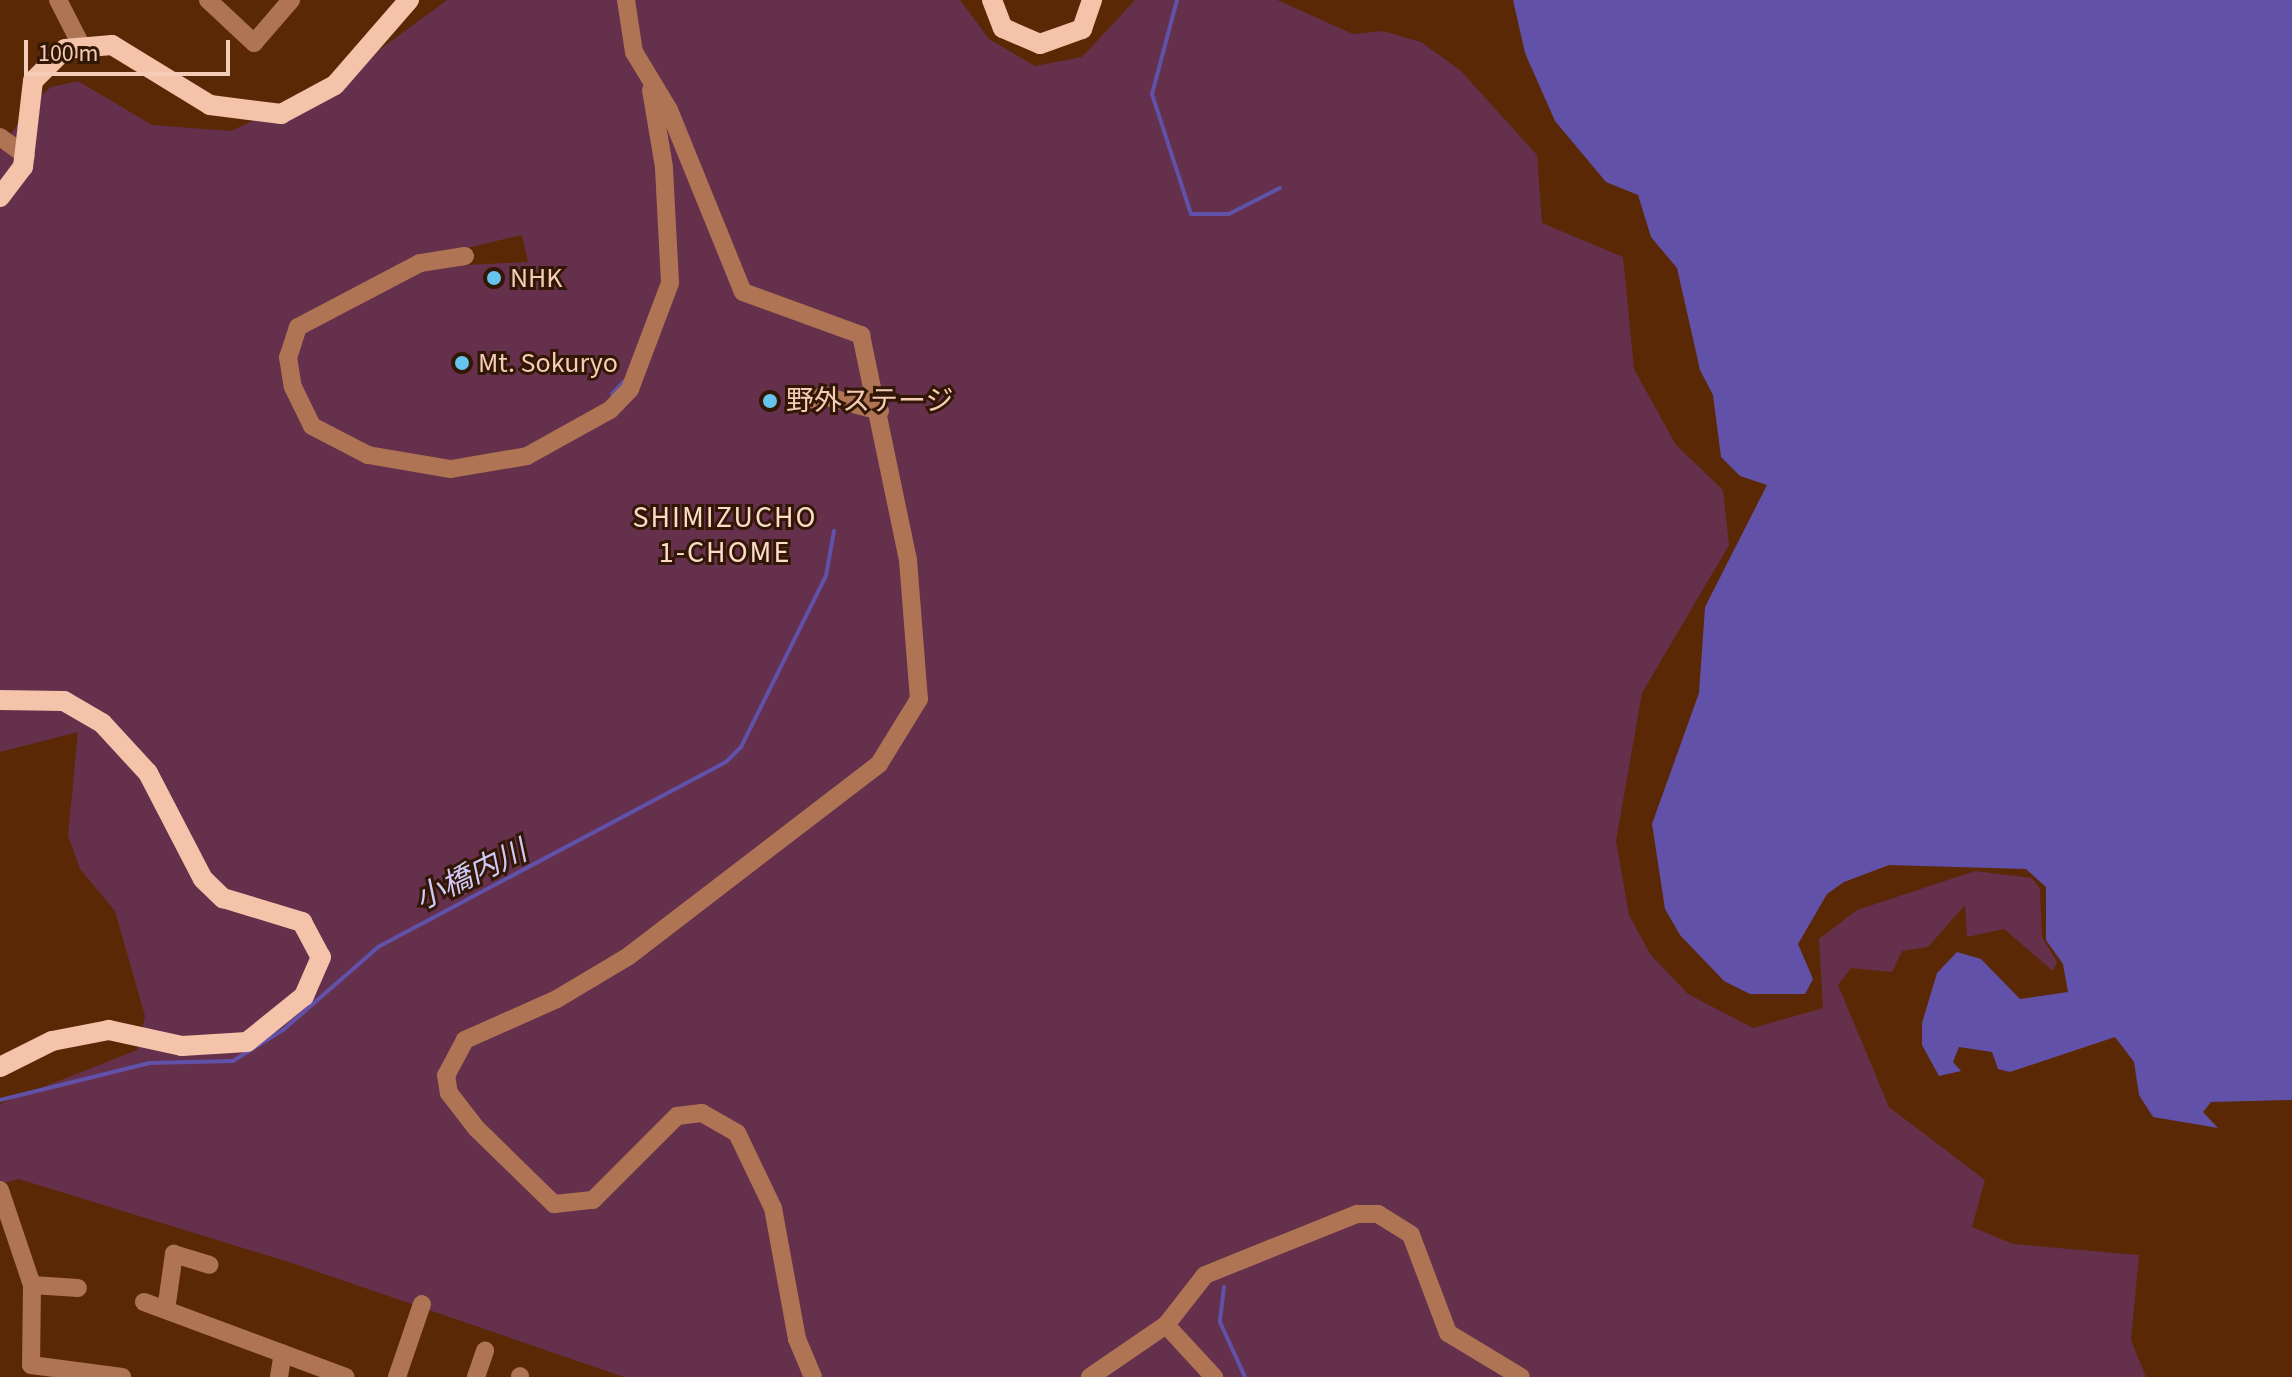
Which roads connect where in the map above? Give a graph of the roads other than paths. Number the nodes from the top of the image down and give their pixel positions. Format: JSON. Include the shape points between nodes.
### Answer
{"nodes":[{"id":1,"x":58,"y":0,"type":"edge"},
{"id":2,"x":208,"y":0,"type":"edge"},
{"id":3,"x":291,"y":0,"type":"edge"},
{"id":4,"x":409,"y":0,"type":"edge"},
{"id":5,"x":626,"y":0,"type":"edge"},
{"id":6,"x":992,"y":0,"type":"edge"},
{"id":7,"x":1092,"y":0,"type":"edge"},
{"id":8,"x":81,"y":45,"type":"junction"},
{"id":9,"x":649,"y":79,"type":"junction"},
{"id":10,"x":0,"y":137,"type":"edge"},
{"id":11,"x":26,"y":156,"type":"junction"},
{"id":12,"x":0,"y":197,"type":"edge"},
{"id":13,"x":465,"y":256,"type":"dead end"},
{"id":14,"x":794,"y":403,"type":"dead end"},
{"id":15,"x":880,"y":411,"type":"junction"},
{"id":16,"x":0,"y":700,"type":"edge"},
{"id":17,"x":2,"y":1063,"type":"edge"},
{"id":18,"x":0,"y":1190,"type":"edge"},
{"id":19,"x":209,"y":1265,"type":"dead end"},
{"id":20,"x":32,"y":1285,"type":"junction"},
{"id":21,"x":78,"y":1288,"type":"dead end"},
{"id":22,"x":144,"y":1302,"type":"dead end"},
{"id":23,"x":422,"y":1304,"type":"dead end"},
{"id":24,"x":166,"y":1310,"type":"junction"},
{"id":25,"x":1166,"y":1325,"type":"junction"},
{"id":26,"x":485,"y":1351,"type":"dead end"},
{"id":27,"x":283,"y":1353,"type":"junction"},
{"id":28,"x":122,"y":1377,"type":"edge"},
{"id":29,"x":279,"y":1377,"type":"edge"},
{"id":30,"x":346,"y":1377,"type":"edge"},
{"id":31,"x":397,"y":1377,"type":"edge"},
{"id":32,"x":476,"y":1377,"type":"edge"},
{"id":33,"x":813,"y":1377,"type":"edge"},
{"id":34,"x":1090,"y":1377,"type":"edge"},
{"id":35,"x":1214,"y":1377,"type":"edge"},
{"id":36,"x":1521,"y":1377,"type":"edge"}],
"edges":[{"from":1,"to":8,"type":"street"},
{"from":2,"to":3,"type":"street","via":[[254,43]]},
{"from":4,"to":8,"type":"main road","via":[[335,85],[281,114],[210,105],[112,45]]},
{"from":5,"to":9,"type":"street","via":[[630,40]]},
{"from":6,"to":7,"type":"main road","via":[[1003,28],[1040,44],[1082,29]]},
{"from":8,"to":11,"type":"main road","via":[[65,49],[33,81]]},
{"from":9,"to":13,"type":"street","via":[[664,167],[670,283],[630,389],[610,410],[527,456],[489,466],[397,464],[312,426],[293,387],[288,357],[298,327],[420,263]]},
{"from":9,"to":15,"type":"street","via":[[743,292],[861,335]]},
{"from":10,"to":11,"type":"street"},
{"from":11,"to":12,"type":"main road"},
{"from":14,"to":15,"type":"street","via":[[824,396]]},
{"from":15,"to":33,"type":"street","via":[[916,638],[919,699],[906,729],[879,764],[629,956],[557,999],[465,1040],[446,1075],[449,1093],[476,1128],[554,1204],[593,1200],[677,1116],[702,1113],[737,1133],[773,1208],[797,1339]]},
{"from":16,"to":17,"type":"main road","via":[[64,701],[102,723],[148,773],[203,879],[223,898],[302,922],[321,957],[304,996],[279,1023],[234,1046],[182,1046],[109,1030]]},
{"from":18,"to":20,"type":"street"},
{"from":19,"to":24,"type":"street","via":[[174,1254]]},
{"from":20,"to":21,"type":"street"},
{"from":20,"to":28,"type":"street","via":[[31,1365]]},
{"from":22,"to":24,"type":"street"},
{"from":23,"to":31,"type":"street"},
{"from":24,"to":27,"type":"street"},
{"from":25,"to":34,"type":"street"},
{"from":25,"to":35,"type":"street"},
{"from":25,"to":36,"type":"street","via":[[1205,1275],[1357,1214],[1378,1214],[1411,1235],[1448,1333]]},
{"from":26,"to":32,"type":"street"},
{"from":27,"to":29,"type":"street"},
{"from":27,"to":30,"type":"street"}]}
